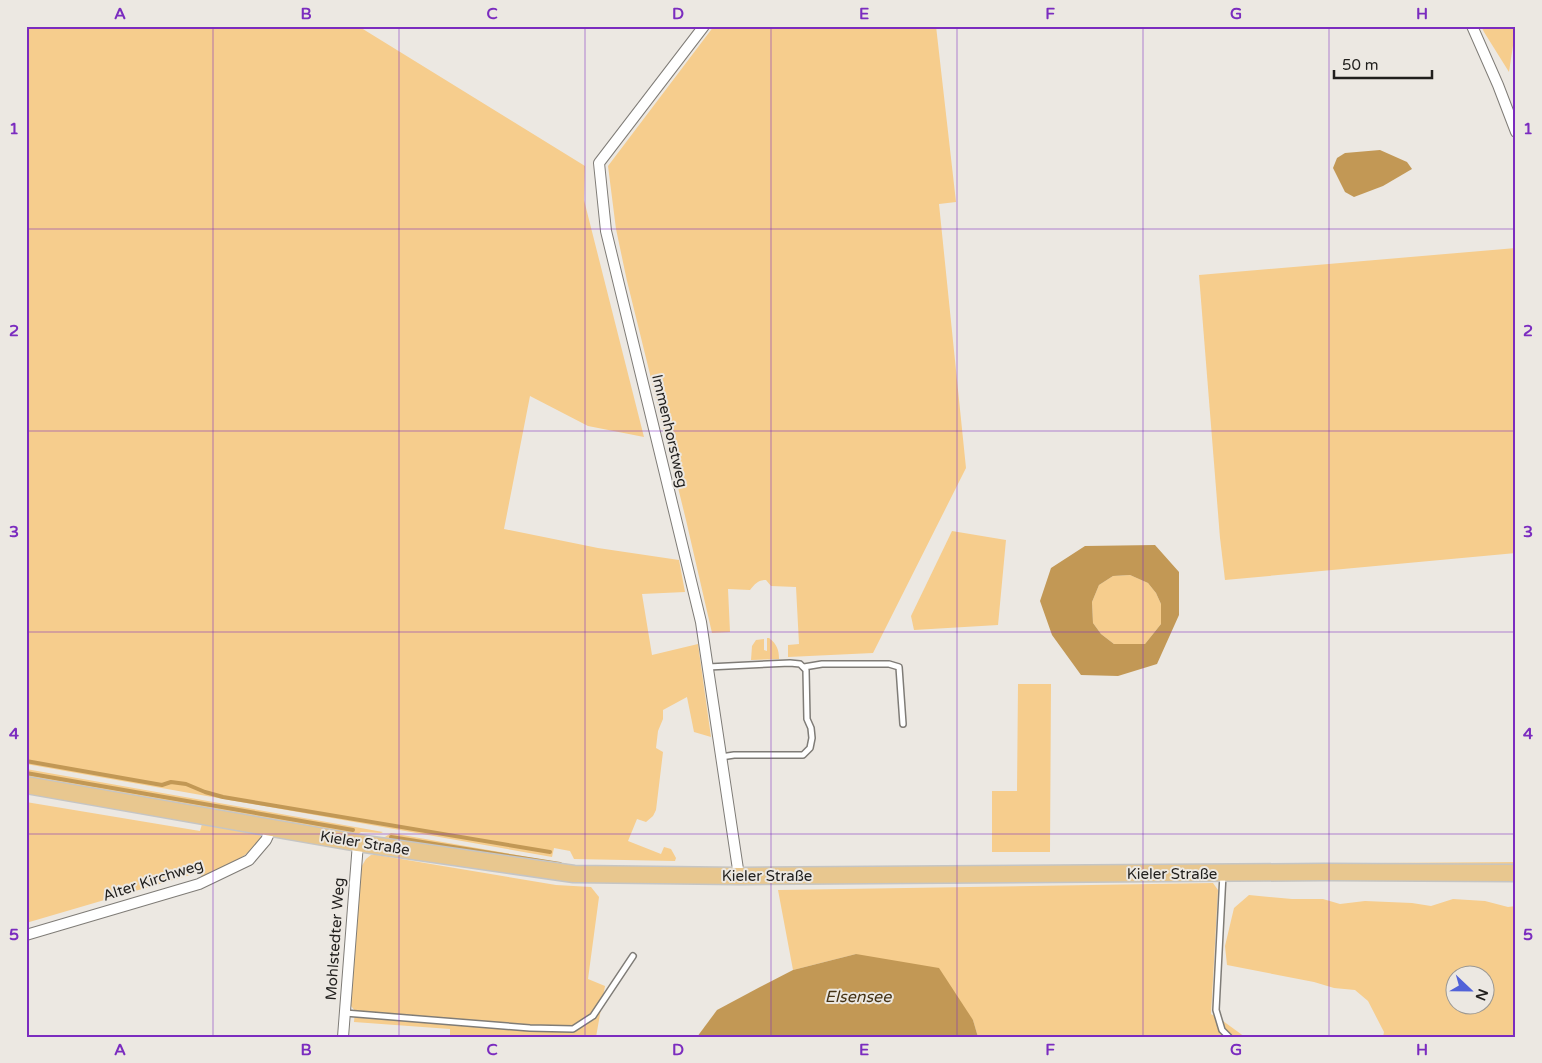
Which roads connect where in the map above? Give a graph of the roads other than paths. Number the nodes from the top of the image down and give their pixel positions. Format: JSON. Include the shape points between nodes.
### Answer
{"nodes":[{"id":1,"x":704,"y":26,"type":"edge"},
{"id":2,"x":1472,"y":26,"type":"edge"},
{"id":3,"x":1516,"y":132,"type":"edge"},
{"id":4,"x":708,"y":667,"type":"junction"},
{"id":5,"x":804,"y":667,"type":"junction"},
{"id":6,"x":903,"y":724,"type":"dead end"},
{"id":7,"x":721,"y":757,"type":"junction"},
{"id":8,"x":26,"y":785,"type":"edge"},
{"id":9,"x":272,"y":827,"type":"junction"},
{"id":10,"x":358,"y":843,"type":"junction"},
{"id":11,"x":1516,"y":873,"type":"edge"},
{"id":12,"x":1223,"y":874,"type":"junction"},
{"id":13,"x":739,"y":876,"type":"junction"},
{"id":14,"x":26,"y":935,"type":"edge"},
{"id":15,"x":633,"y":956,"type":"dead end"},
{"id":16,"x":344,"y":1013,"type":"junction"},
{"id":17,"x":343,"y":1037,"type":"edge"},
{"id":18,"x":1229,"y":1037,"type":"edge"}],
"edges":[{"from":1,"to":4,"type":"street","name":"Immenhorstweg","via":[[599,163],[606,232],[701,622]]},
{"from":2,"to":3,"type":"street"},
{"from":4,"to":5,"type":"lane","via":[[790,663]]},
{"from":4,"to":7,"type":"street","name":"Immenhorstweg"},
{"from":5,"to":6,"type":"lane","via":[[822,664],[889,664],[899,667]]},
{"from":5,"to":7,"type":"lane","via":[[807,719],[812,738],[810,748],[802,755]]},
{"from":7,"to":13,"type":"street","name":"Immenhorstweg"},
{"from":8,"to":9,"type":"main road","name":"Kieler Straße"},
{"from":9,"to":10,"type":"main road","name":"Kieler Straße"},
{"from":9,"to":14,"type":"street","name":"Alter Kirchweg","via":[[266,840],[249,860],[199,884]]},
{"from":10,"to":13,"type":"main road","name":"Kieler Straße","via":[[574,874]]},
{"from":10,"to":16,"type":"street","name":"Mohlstedter Weg"},
{"from":11,"to":12,"type":"main road","name":"Kieler Straße"},
{"from":12,"to":13,"type":"main road","name":"Kieler Straße"},
{"from":12,"to":18,"type":"lane","via":[[1216,1010],[1222,1030]]},
{"from":15,"to":16,"type":"lane","via":[[593,1016],[573,1029]]},
{"from":16,"to":17,"type":"street","name":"Mohlstedter Weg"}]}
